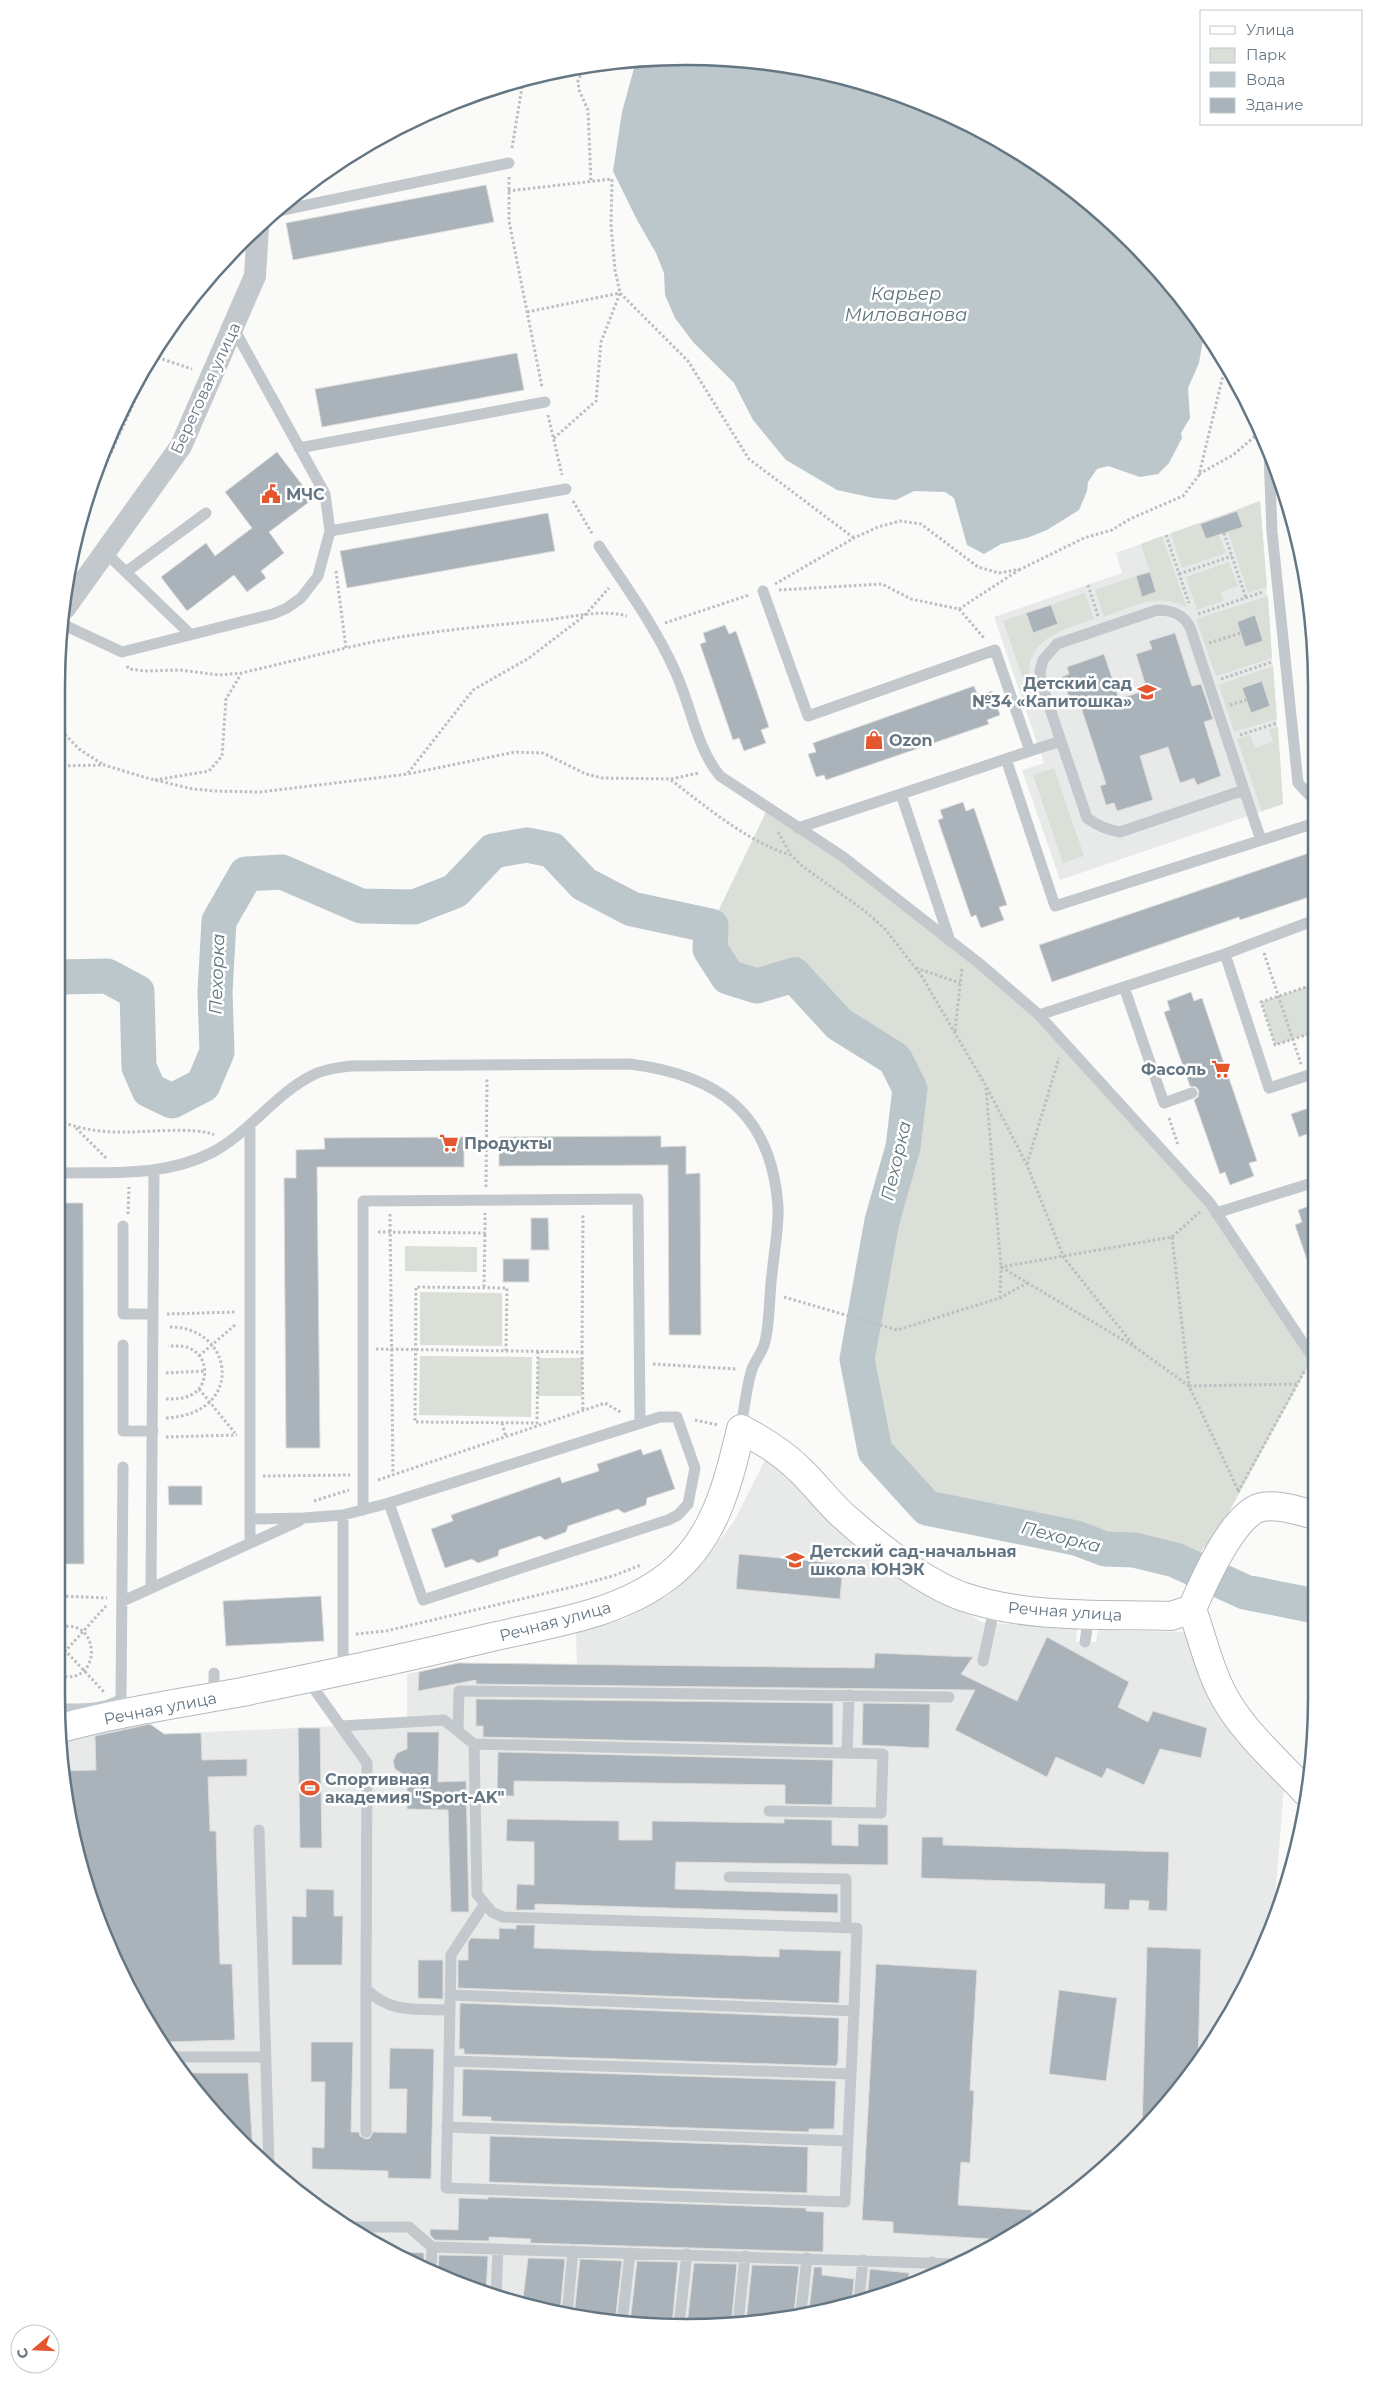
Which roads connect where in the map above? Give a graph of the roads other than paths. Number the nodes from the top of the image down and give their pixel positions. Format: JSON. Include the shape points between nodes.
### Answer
{"nodes":[{"id":1,"x":509,"y":163,"type":"road end"},
{"id":2,"x":289,"y":209,"type":"edge"},
{"id":3,"x":257,"y":237,"type":"edge"},
{"id":4,"x":234,"y":328,"type":"junction"},
{"id":5,"x":545,"y":402,"type":"road end"},
{"id":6,"x":299,"y":448,"type":"junction"},
{"id":7,"x":1270,"y":473,"type":"edge"},
{"id":8,"x":566,"y":489,"type":"road end"},
{"id":9,"x":206,"y":513,"type":"dead end"},
{"id":10,"x":330,"y":531,"type":"junction"},
{"id":11,"x":599,"y":546,"type":"road end"},
{"id":12,"x":105,"y":552,"type":"junction"},
{"id":13,"x":126,"y":572,"type":"junction"},
{"id":14,"x":763,"y":591,"type":"road end"},
{"id":15,"x":71,"y":600,"type":"edge"},
{"id":16,"x":68,"y":627,"type":"edge"},
{"id":17,"x":191,"y":635,"type":"junction"},
{"id":18,"x":1061,"y":741,"type":"junction"},
{"id":19,"x":1030,"y":752,"type":"junction"},
{"id":20,"x":1006,"y":759,"type":"junction"},
{"id":21,"x":1244,"y":790,"type":"junction"},
{"id":22,"x":901,"y":794,"type":"junction"},
{"id":23,"x":1308,"y":794,"type":"edge"},
{"id":24,"x":1308,"y":825,"type":"edge"},
{"id":25,"x":798,"y":828,"type":"junction"},
{"id":26,"x":1261,"y":840,"type":"junction"},
{"id":27,"x":1308,"y":922,"type":"edge"},
{"id":28,"x":951,"y":942,"type":"junction"},
{"id":29,"x":1225,"y":954,"type":"junction"},
{"id":30,"x":1124,"y":987,"type":"junction"},
{"id":31,"x":1039,"y":1015,"type":"junction"},
{"id":32,"x":1308,"y":1075,"type":"edge"},
{"id":33,"x":1192,"y":1093,"type":"dead end"},
{"id":34,"x":250,"y":1126,"type":"junction"},
{"id":35,"x":154,"y":1172,"type":"junction"},
{"id":36,"x":65,"y":1173,"type":"edge"},
{"id":37,"x":1308,"y":1184,"type":"edge"},
{"id":38,"x":1213,"y":1208,"type":"junction"},
{"id":39,"x":126,"y":1222,"type":"road end"},
{"id":40,"x":153,"y":1314,"type":"junction"},
{"id":41,"x":123,"y":1345,"type":"dead end"},
{"id":42,"x":1308,"y":1348,"type":"edge"},
{"id":43,"x":640,"y":1423,"type":"junction"},
{"id":44,"x":153,"y":1429,"type":"junction"},
{"id":45,"x":741,"y":1429,"type":"junction"},
{"id":46,"x":123,"y":1467,"type":"dead end"},
{"id":47,"x":389,"y":1504,"type":"junction"},
{"id":48,"x":363,"y":1510,"type":"junction"},
{"id":49,"x":1308,"y":1513,"type":"edge"},
{"id":50,"x":343,"y":1515,"type":"junction"},
{"id":51,"x":250,"y":1518,"type":"junction"},
{"id":52,"x":304,"y":1518,"type":"junction"},
{"id":53,"x":250,"y":1543,"type":"junction"},
{"id":54,"x":151,"y":1588,"type":"junction"},
{"id":55,"x":123,"y":1601,"type":"junction"},
{"id":56,"x":1196,"y":1601,"type":"junction"},
{"id":57,"x":995,"y":1605,"type":"junction"},
{"id":58,"x":1089,"y":1614,"type":"junction"},
{"id":59,"x":1085,"y":1642,"type":"dead end"},
{"id":60,"x":984,"y":1661,"type":"dead end"},
{"id":61,"x":343,"y":1672,"type":"junction"},
{"id":62,"x":307,"y":1679,"type":"junction"},
{"id":63,"x":848,"y":1696,"type":"junction"},
{"id":64,"x":949,"y":1697,"type":"dead end"},
{"id":65,"x":65,"y":1709,"type":"edge"},
{"id":66,"x":341,"y":1726,"type":"junction"},
{"id":67,"x":66,"y":1727,"type":"edge"},
{"id":68,"x":458,"y":1731,"type":"junction"},
{"id":69,"x":474,"y":1744,"type":"junction"},
{"id":70,"x":847,"y":1753,"type":"junction"},
{"id":71,"x":1302,"y":1787,"type":"edge"},
{"id":72,"x":769,"y":1811,"type":"dead end"},
{"id":73,"x":259,"y":1830,"type":"dead end"},
{"id":74,"x":729,"y":1877,"type":"dead end"},
{"id":75,"x":484,"y":1905,"type":"junction"},
{"id":76,"x":846,"y":1928,"type":"junction"},
{"id":77,"x":366,"y":1989,"type":"junction"},
{"id":78,"x":450,"y":1995,"type":"junction"},
{"id":79,"x":450,"y":2010,"type":"junction"},
{"id":80,"x":854,"y":2010,"type":"junction"},
{"id":81,"x":266,"y":2056,"type":"junction"},
{"id":82,"x":180,"y":2057,"type":"edge"},
{"id":83,"x":449,"y":2061,"type":"junction"},
{"id":84,"x":851,"y":2074,"type":"junction"},
{"id":85,"x":448,"y":2128,"type":"junction"},
{"id":86,"x":366,"y":2132,"type":"dead end"},
{"id":87,"x":848,"y":2141,"type":"junction"},
{"id":88,"x":269,"y":2157,"type":"edge"},
{"id":89,"x":361,"y":2227,"type":"edge"},
{"id":90,"x":432,"y":2247,"type":"junction"},
{"id":91,"x":498,"y":2249,"type":"junction"},
{"id":92,"x":573,"y":2251,"type":"junction"},
{"id":93,"x":630,"y":2253,"type":"junction"},
{"id":94,"x":687,"y":2254,"type":"junction"},
{"id":95,"x":745,"y":2256,"type":"junction"},
{"id":96,"x":806,"y":2258,"type":"junction"},
{"id":97,"x":863,"y":2260,"type":"junction"},
{"id":98,"x":932,"y":2262,"type":"junction"},
{"id":99,"x":944,"y":2263,"type":"edge"},
{"id":100,"x":431,"y":2264,"type":"edge"},
{"id":101,"x":931,"y":2269,"type":"edge"},
{"id":102,"x":496,"y":2289,"type":"edge"},
{"id":103,"x":860,"y":2294,"type":"edge"},
{"id":104,"x":567,"y":2307,"type":"edge"},
{"id":105,"x":801,"y":2308,"type":"edge"},
{"id":106,"x":623,"y":2316,"type":"edge"},
{"id":107,"x":739,"y":2317,"type":"edge"},
{"id":108,"x":680,"y":2319,"type":"edge"}],
"edges":[{"from":1,"to":2,"type":"lane"},
{"from":3,"to":4,"type":"street","name":"Береговая улица","via":[[255,276]]},
{"from":4,"to":6,"type":"lane"},
{"from":4,"to":12,"type":"street","name":"Береговая улица","via":[[181,446]]},
{"from":5,"to":6,"type":"lane"},
{"from":6,"to":10,"type":"lane","via":[[325,494]]},
{"from":7,"to":23,"type":"lane","via":[[1272,532],[1298,784]]},
{"from":8,"to":10,"type":"lane"},
{"from":9,"to":13,"type":"lane"},
{"from":10,"to":17,"type":"lane","via":[[318,576],[287,608]]},
{"from":11,"to":25,"type":"lane","via":[[654,627],[676,672],[709,762],[720,776]]},
{"from":12,"to":13,"type":"lane"},
{"from":12,"to":15,"type":"street","name":"Береговая улица"},
{"from":13,"to":17,"type":"lane"},
{"from":14,"to":19,"type":"lane","via":[[808,716],[995,650]]},
{"from":16,"to":17,"type":"lane","via":[[122,652]]},
{"from":18,"to":19,"type":"lane"},
{"from":18,"to":21,"type":"lane","via":[[1087,818],[1109,830],[1120,832]]},
{"from":18,"to":21,"type":"lane","via":[[1041,682],[1043,660],[1057,644],[1157,610],[1169,610],[1190,617]]},
{"from":19,"to":20,"type":"lane"},
{"from":20,"to":22,"type":"lane"},
{"from":20,"to":26,"type":"lane","via":[[1055,906]]},
{"from":21,"to":26,"type":"lane"},
{"from":22,"to":25,"type":"lane"},
{"from":22,"to":28,"type":"lane"},
{"from":24,"to":26,"type":"lane"},
{"from":25,"to":28,"type":"lane","via":[[842,856]]},
{"from":27,"to":29,"type":"lane"},
{"from":28,"to":31,"type":"lane"},
{"from":29,"to":30,"type":"lane"},
{"from":29,"to":32,"type":"lane","via":[[1269,1088]]},
{"from":30,"to":31,"type":"lane"},
{"from":30,"to":33,"type":"lane","via":[[1164,1103]]},
{"from":31,"to":38,"type":"lane"},
{"from":34,"to":35,"type":"lane","via":[[195,1160]]},
{"from":34,"to":45,"type":"lane","via":[[313,1075],[350,1066],[630,1064],[658,1067],[706,1083],[728,1097],[749,1120],[764,1148],[773,1175],[778,1207],[764,1344],[752,1370]]},
{"from":34,"to":51,"type":"lane"},
{"from":35,"to":36,"type":"lane"},
{"from":35,"to":40,"type":"lane"},
{"from":37,"to":38,"type":"lane"},
{"from":38,"to":42,"type":"lane"},
{"from":39,"to":40,"type":"lane","via":[[123,1314]]},
{"from":40,"to":44,"type":"lane"},
{"from":41,"to":44,"type":"lane","via":[[123,1431]]},
{"from":43,"to":47,"type":"lane"},
{"from":43,"to":47,"type":"lane","via":[[660,1417],[677,1417],[695,1468],[688,1504],[678,1515],[423,1600]]},
{"from":43,"to":48,"type":"lane","via":[[638,1199],[363,1201]]},
{"from":44,"to":54,"type":"lane"},
{"from":45,"to":57,"type":"street","name":"Речная улица","via":[[770,1444],[799,1469],[870,1544],[962,1596]]},
{"from":45,"to":61,"type":"street","name":"Речная улица","via":[[719,1509],[682,1563],[652,1588],[585,1616]]},
{"from":46,"to":55,"type":"lane"},
{"from":47,"to":48,"type":"lane"},
{"from":48,"to":50,"type":"lane"},
{"from":49,"to":56,"type":"street","via":[[1280,1507],[1262,1507],[1249,1512],[1236,1525]]},
{"from":50,"to":52,"type":"lane"},
{"from":50,"to":61,"type":"lane"},
{"from":51,"to":52,"type":"lane"},
{"from":51,"to":53,"type":"lane"},
{"from":52,"to":53,"type":"lane"},
{"from":53,"to":54,"type":"lane"},
{"from":54,"to":55,"type":"lane"},
{"from":55,"to":65,"type":"lane","via":[[121,1699],[88,1709]]},
{"from":56,"to":58,"type":"street","name":"Речная улица","via":[[1171,1616]]},
{"from":56,"to":71,"type":"street","via":[[1218,1682],[1228,1705]]},
{"from":57,"to":58,"type":"street","name":"Речная улица"},
{"from":57,"to":60,"type":"lane"},
{"from":58,"to":59,"type":"lane"},
{"from":61,"to":62,"type":"street","name":"Речная улица"},
{"from":62,"to":66,"type":"lane"},
{"from":62,"to":67,"type":"street","name":"Речная улица","via":[[214,1685]]},
{"from":63,"to":64,"type":"lane"},
{"from":63,"to":68,"type":"lane","via":[[459,1691]]},
{"from":63,"to":70,"type":"lane"},
{"from":66,"to":68,"type":"lane","via":[[444,1720]]},
{"from":66,"to":77,"type":"lane","via":[[367,1763]]},
{"from":68,"to":69,"type":"lane"},
{"from":69,"to":70,"type":"lane"},
{"from":69,"to":75,"type":"lane","via":[[477,1894]]},
{"from":70,"to":72,"type":"lane","via":[[883,1754],[881,1813]]},
{"from":73,"to":81,"type":"lane"},
{"from":74,"to":76,"type":"lane","via":[[846,1879]]},
{"from":75,"to":76,"type":"lane","via":[[503,1917]]},
{"from":75,"to":78,"type":"lane","via":[[451,1955]]},
{"from":76,"to":80,"type":"lane","via":[[857,1928]]},
{"from":77,"to":79,"type":"lane","via":[[378,2000],[396,2008]]},
{"from":77,"to":86,"type":"lane"},
{"from":78,"to":79,"type":"lane"},
{"from":78,"to":80,"type":"lane"},
{"from":79,"to":83,"type":"lane"},
{"from":80,"to":84,"type":"lane"},
{"from":81,"to":82,"type":"lane"},
{"from":81,"to":88,"type":"lane"},
{"from":83,"to":84,"type":"lane"},
{"from":83,"to":85,"type":"lane"},
{"from":84,"to":87,"type":"lane"},
{"from":85,"to":87,"type":"lane"},
{"from":85,"to":87,"type":"lane","via":[[446,2188],[846,2202]]},
{"from":89,"to":90,"type":"lane","via":[[409,2226]]},
{"from":90,"to":91,"type":"lane"},
{"from":90,"to":100,"type":"lane"},
{"from":91,"to":92,"type":"lane"},
{"from":91,"to":102,"type":"lane"},
{"from":92,"to":93,"type":"lane"},
{"from":92,"to":104,"type":"lane"},
{"from":93,"to":94,"type":"lane"},
{"from":93,"to":106,"type":"lane"},
{"from":94,"to":95,"type":"lane"},
{"from":94,"to":108,"type":"lane"},
{"from":95,"to":96,"type":"lane"},
{"from":95,"to":107,"type":"lane"},
{"from":96,"to":97,"type":"lane"},
{"from":96,"to":105,"type":"lane"},
{"from":97,"to":98,"type":"lane"},
{"from":97,"to":103,"type":"lane"},
{"from":98,"to":99,"type":"lane"},
{"from":98,"to":101,"type":"lane"}]}
